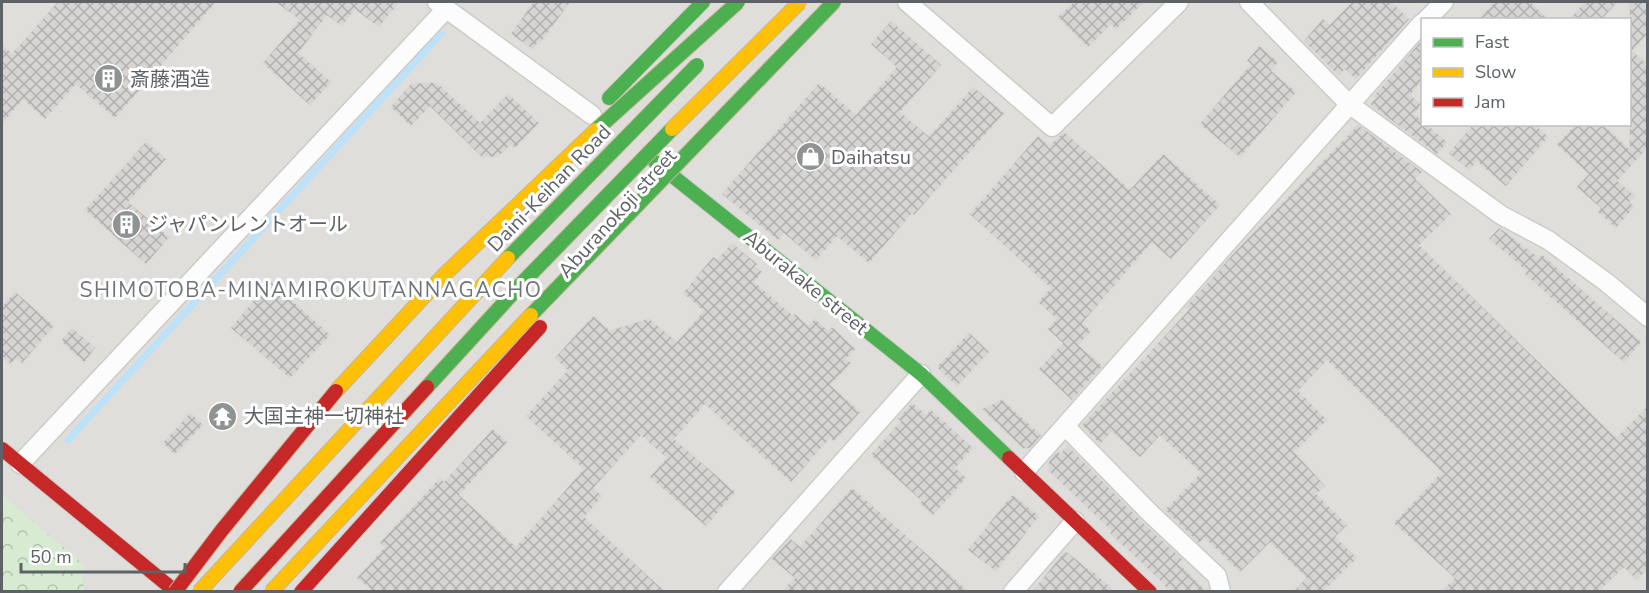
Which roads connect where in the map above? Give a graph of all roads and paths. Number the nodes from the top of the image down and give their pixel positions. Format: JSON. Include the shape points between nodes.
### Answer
{"nodes":[{"id":1,"x":703,"y":2,"type":"edge"},
{"id":2,"x":738,"y":2,"type":"edge"},
{"id":3,"x":800,"y":2,"type":"edge"},
{"id":4,"x":834,"y":2,"type":"edge"},
{"id":5,"x":848,"y":2,"type":"edge"},
{"id":6,"x":907,"y":2,"type":"edge"},
{"id":7,"x":1179,"y":2,"type":"edge"},
{"id":8,"x":1249,"y":2,"type":"edge"},
{"id":9,"x":1444,"y":2,"type":"edge"},
{"id":10,"x":442,"y":5,"type":"edge"},
{"id":11,"x":1428,"y":18,"type":"edge"},
{"id":12,"x":1421,"y":24,"type":"edge"},
{"id":13,"x":708,"y":54,"type":"dead end"},
{"id":14,"x":1349,"y":104,"type":"junction"},
{"id":15,"x":592,"y":115,"type":"junction"},
{"id":16,"x":675,"y":177,"type":"junction"},
{"id":17,"x":563,"y":302,"type":"dead end"},
{"id":18,"x":1647,"y":317,"type":"edge"},
{"id":19,"x":547,"y":319,"type":"dead end"},
{"id":20,"x":921,"y":374,"type":"junction"},
{"id":21,"x":1065,"y":426,"type":"junction"},
{"id":22,"x":2,"y":449,"type":"edge"},
{"id":23,"x":20,"y":464,"type":"junction"},
{"id":24,"x":1024,"y":472,"type":"junction"},
{"id":25,"x":1075,"y":521,"type":"junction"},
{"id":26,"x":168,"y":589,"type":"edge"},
{"id":27,"x":199,"y":591,"type":"edge"},
{"id":28,"x":240,"y":591,"type":"edge"},
{"id":29,"x":271,"y":591,"type":"edge"},
{"id":30,"x":301,"y":591,"type":"edge"},
{"id":31,"x":726,"y":591,"type":"edge"},
{"id":32,"x":1013,"y":591,"type":"edge"},
{"id":33,"x":1150,"y":591,"type":"edge"},
{"id":34,"x":1221,"y":591,"type":"edge"}],
"edges":[{"from":1,"to":15,"type":"main road"},
{"from":2,"to":26,"type":"main road","bridge":true,"via":[[444,275],[338,388],[222,530]]},
{"from":3,"to":28,"type":"main road","bridge":true,"via":[[524,280]]},
{"from":4,"to":29,"type":"main road","bridge":true,"via":[[509,337]]},
{"from":5,"to":16,"type":"main road","name":"Aburanokoji street"},
{"from":6,"to":7,"type":"street","via":[[1052,127]]},
{"from":8,"to":14,"type":"street"},
{"from":9,"to":11,"type":"street"},
{"from":10,"to":15,"type":"street","name":"Aburakake street"},
{"from":10,"to":23,"type":"street"},
{"from":12,"to":14,"type":"street"},
{"from":13,"to":27,"type":"main road","name":"Daini-Keihan Road","bridge":true,"via":[[533,231]]},
{"from":14,"to":18,"type":"street","via":[[1501,215],[1548,240]]},
{"from":14,"to":21,"type":"street"},
{"from":15,"to":16,"type":"main road","name":"Aburakake street"},
{"from":15,"to":26,"type":"main road"},
{"from":16,"to":17,"type":"main road","name":"Aburanokoji street"},
{"from":16,"to":20,"type":"main road","name":"Aburakake street"},
{"from":19,"to":30,"type":"main road"},
{"from":20,"to":24,"type":"main road","name":"Aburakake street"},
{"from":20,"to":31,"type":"street"},
{"from":21,"to":24,"type":"street"},
{"from":21,"to":34,"type":"street","via":[[1217,576]]},
{"from":22,"to":23,"type":"main road"},
{"from":23,"to":26,"type":"main road"},
{"from":24,"to":25,"type":"main road","name":"Aburakake street"},
{"from":25,"to":32,"type":"street"},
{"from":25,"to":33,"type":"main road","name":"Aburakake street"}]}
